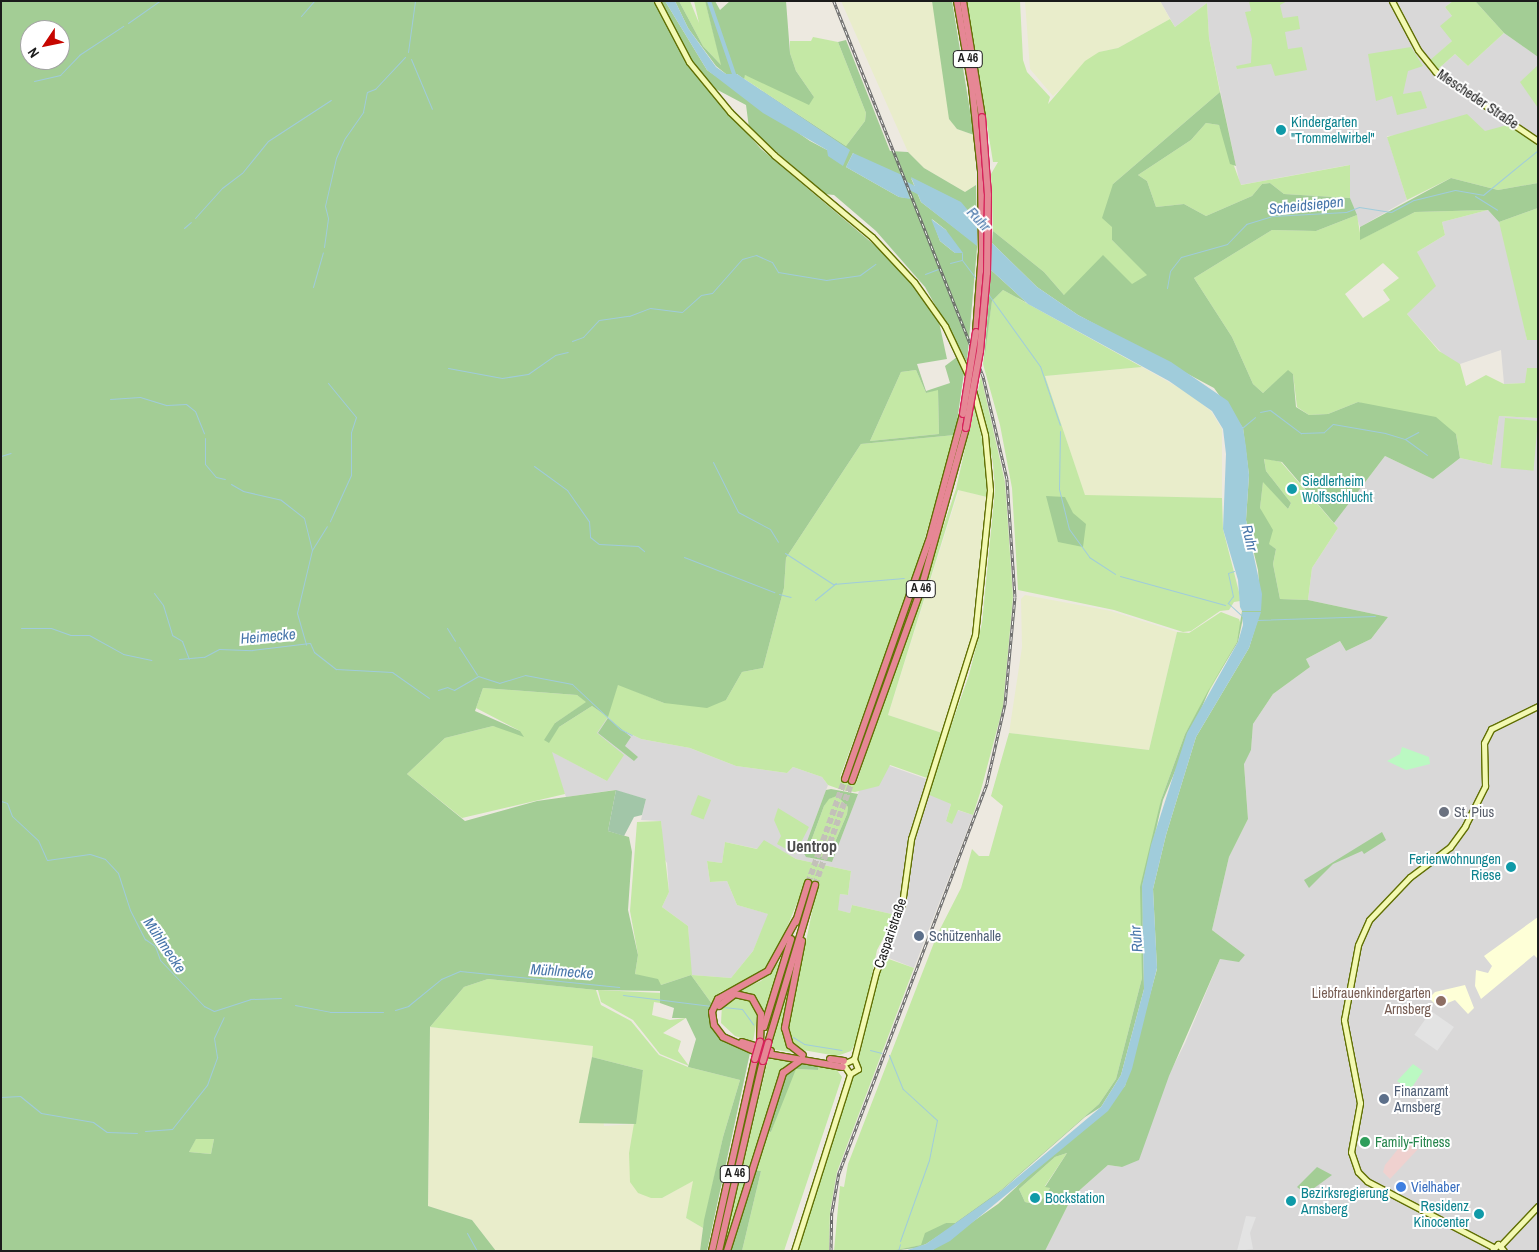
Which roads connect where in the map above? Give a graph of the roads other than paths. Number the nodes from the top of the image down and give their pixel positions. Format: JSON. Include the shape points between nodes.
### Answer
{"nodes":[{"id":1,"x":657,"y":1,"type":"edge"},
{"id":2,"x":957,"y":1,"type":"edge"},
{"id":3,"x":963,"y":1,"type":"edge"},
{"id":4,"x":1392,"y":1,"type":"edge"},
{"id":5,"x":980,"y":118,"type":"junction"},
{"id":6,"x":1538,"y":141,"type":"edge"},
{"id":7,"x":1538,"y":706,"type":"edge"},
{"id":8,"x":808,"y":905,"type":"junction"},
{"id":9,"x":796,"y":920,"type":"junction"},
{"id":10,"x":760,"y":1042,"type":"junction"},
{"id":11,"x":803,"y":1057,"type":"junction"},
{"id":12,"x":854,"y":1059,"type":"junction"},
{"id":13,"x":844,"y":1064,"type":"junction"},
{"id":14,"x":850,"y":1074,"type":"junction"},
{"id":15,"x":1538,"y":1206,"type":"edge"},
{"id":16,"x":1502,"y":1248,"type":"edge"},
{"id":17,"x":1493,"y":1249,"type":"edge"},
{"id":18,"x":712,"y":1251,"type":"edge"},
{"id":19,"x":719,"y":1251,"type":"edge"},
{"id":20,"x":727,"y":1251,"type":"edge"},
{"id":21,"x":794,"y":1251,"type":"edge"}],
"edges":[{"from":1,"to":12,"type":"main road","name":"Casparistraße","via":[[689,62],[730,112],[774,155],[872,237],[914,282],[945,326],[971,383],[989,464],[982,583],[975,635],[909,847],[902,904],[878,965]]},
{"from":2,"to":5,"type":"highway","number":"A 46"},
{"from":3,"to":5,"type":"highway","number":"A 46"},
{"from":4,"to":6,"type":"main road","name":"Mescheder Straße","via":[[1418,50],[1436,72]]},
{"from":5,"to":5,"type":"highway","number":"A 46","bridge":true,"via":[[981,279],[963,414],[929,541],[848,780],[921,589],[966,428],[980,351],[987,273],[988,195]]},
{"from":7,"to":17,"type":"main road","via":[[1491,729],[1484,743],[1485,786],[1465,826],[1450,847],[1410,876],[1369,920],[1358,945],[1344,1020],[1360,1103],[1351,1152],[1358,1172],[1367,1181]]},
{"from":8,"to":9,"type":"highway","number":"A 46","via":[[812,884]]},
{"from":8,"to":11,"type":"highway","via":[[785,1028],[790,1045]]},
{"from":8,"to":19,"type":"highway","number":"A 46","bridge":true,"via":[[763,1061]]},
{"from":9,"to":10,"type":"highway","number":"A 46"},
{"from":9,"to":11,"type":"highway","via":[[772,966],[756,980],[721,996],[712,1017],[719,1033],[739,1045],[766,1054]]},
{"from":10,"to":11,"type":"highway","via":[[762,1021],[756,1002],[740,993],[724,999],[717,1020],[728,1035],[761,1048]]},
{"from":10,"to":18,"type":"highway","number":"A 46","bridge":true},
{"from":11,"to":13,"type":"highway"},
{"from":11,"to":20,"type":"highway","via":[[783,1073]]},
{"from":12,"to":13,"type":"main road"},
{"from":12,"to":14,"type":"main road","name":"Casparistraße","via":[[858,1069]]},
{"from":13,"to":14,"type":"main road"},
{"from":14,"to":21,"type":"main road"},
{"from":15,"to":16,"type":"main road"},
{"from":16,"to":17,"type":"main road"}]}
